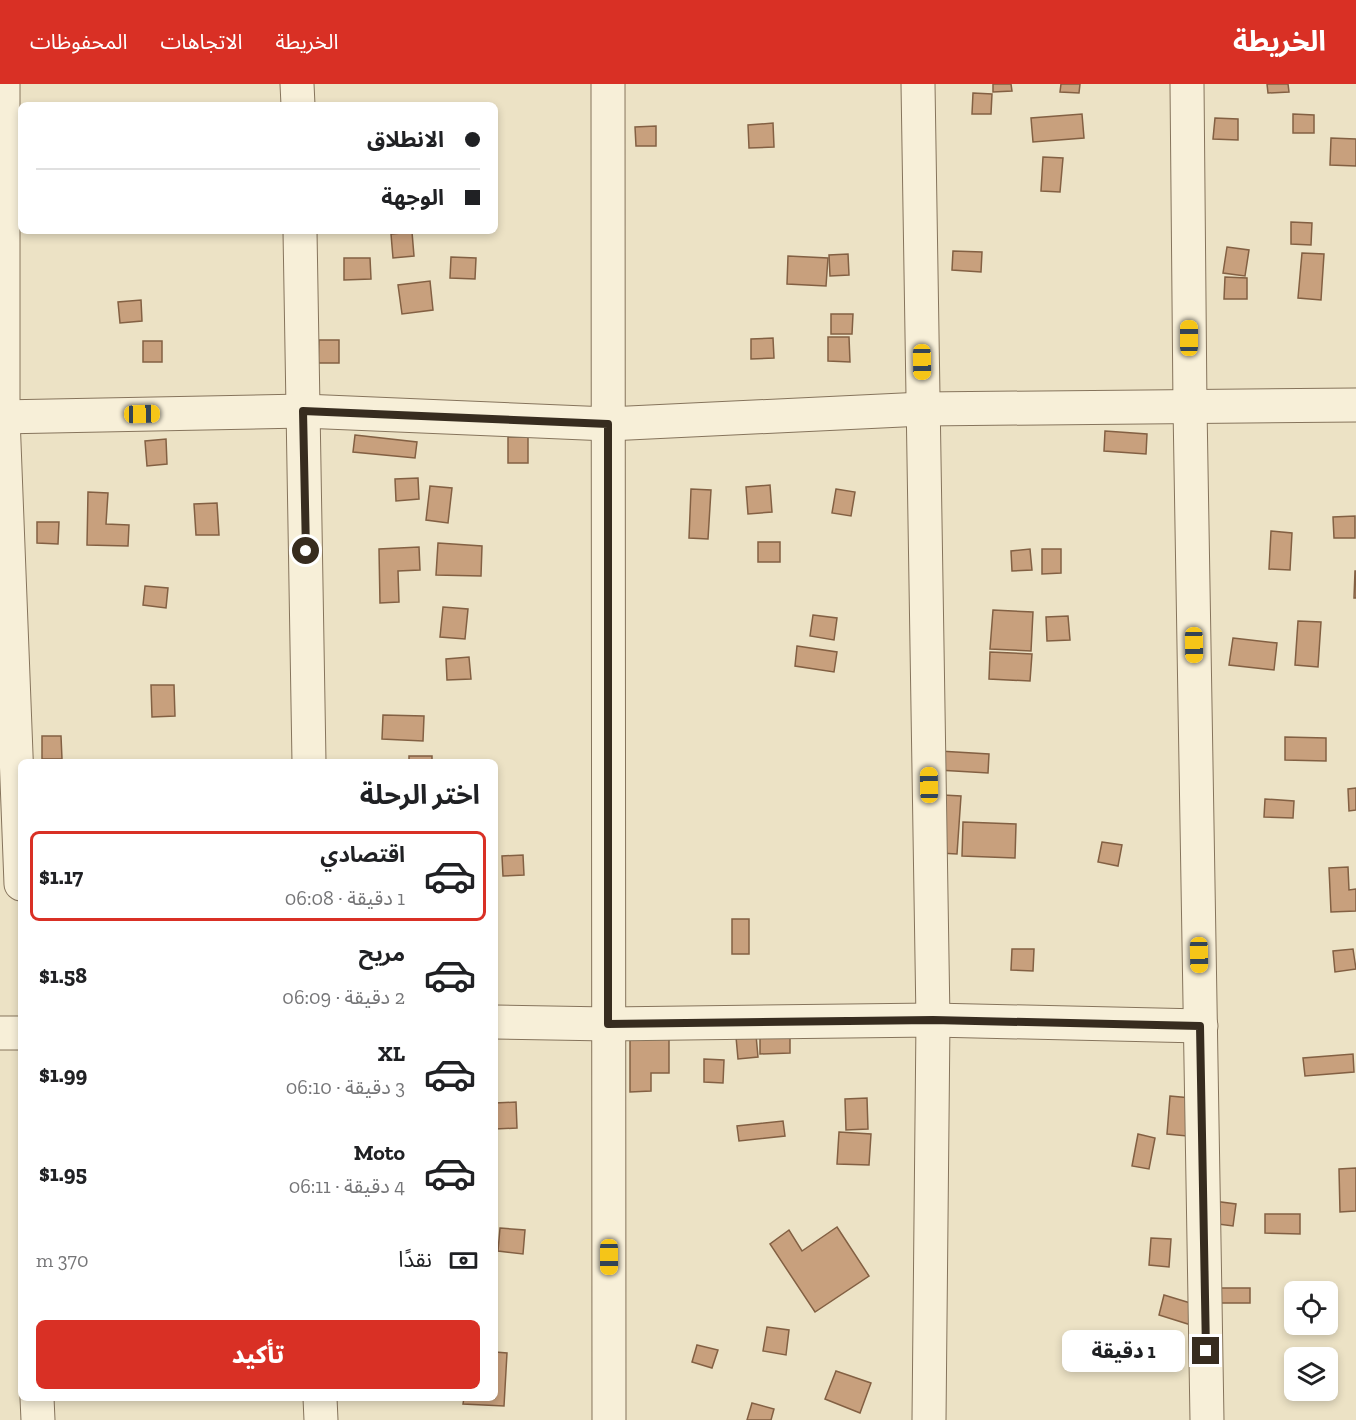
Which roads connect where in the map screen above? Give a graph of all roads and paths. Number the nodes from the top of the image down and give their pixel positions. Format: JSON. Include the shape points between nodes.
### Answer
{"nodes":[{"id":1,"x":3,"y":84,"type":"edge"},
{"id":2,"x":297,"y":84,"type":"edge"},
{"id":3,"x":608,"y":84,"type":"edge"},
{"id":4,"x":918,"y":84,"type":"edge"},
{"id":5,"x":1187,"y":84,"type":"edge"},
{"id":6,"x":298,"y":102,"type":"edge"},
{"id":7,"x":300,"y":234,"type":"edge"},
{"id":8,"x":1356,"y":405,"type":"edge"},
{"id":9,"x":1190,"y":407,"type":"junction"},
{"id":10,"x":923,"y":409,"type":"junction"},
{"id":11,"x":303,"y":411,"type":"junction"},
{"id":12,"x":2,"y":417,"type":"edge"},
{"id":13,"x":608,"y":424,"type":"junction"},
{"id":14,"x":309,"y":759,"type":"edge"},
{"id":15,"x":18,"y":810,"type":"edge"},
{"id":16,"x":933,"y":1020,"type":"junction"},
{"id":17,"x":498,"y":1022,"type":"edge"},
{"id":18,"x":608,"y":1024,"type":"junction"},
{"id":19,"x":1200,"y":1026,"type":"junction"},
{"id":20,"x":0,"y":1033,"type":"edge"},
{"id":21,"x":18,"y":1033,"type":"edge"},
{"id":22,"x":37,"y":1401,"type":"edge"},
{"id":23,"x":320,"y":1401,"type":"edge"},
{"id":24,"x":38,"y":1420,"type":"edge"},
{"id":25,"x":321,"y":1420,"type":"edge"},
{"id":26,"x":609,"y":1420,"type":"edge"},
{"id":27,"x":929,"y":1420,"type":"edge"},
{"id":28,"x":1207,"y":1420,"type":"edge"}],
"edges":[{"from":1,"to":12,"type":"street"},
{"from":2,"to":6,"type":"street"},
{"from":3,"to":13,"type":"street"},
{"from":4,"to":10,"type":"street"},
{"from":5,"to":9,"type":"street"},
{"from":7,"to":11,"type":"street"},
{"from":8,"to":9,"type":"street"},
{"from":9,"to":10,"type":"street"},
{"from":9,"to":19,"type":"street"},
{"from":10,"to":13,"type":"street"},
{"from":10,"to":16,"type":"street"},
{"from":11,"to":12,"type":"street"},
{"from":11,"to":13,"type":"street"},
{"from":11,"to":14,"type":"street"},
{"from":12,"to":15,"type":"street"},
{"from":13,"to":18,"type":"street"},
{"from":16,"to":18,"type":"street"},
{"from":16,"to":19,"type":"street"},
{"from":16,"to":27,"type":"street"},
{"from":17,"to":18,"type":"street"},
{"from":18,"to":26,"type":"street"},
{"from":19,"to":28,"type":"street"},
{"from":20,"to":21,"type":"street"},
{"from":22,"to":24,"type":"street"},
{"from":23,"to":25,"type":"street"}]}
